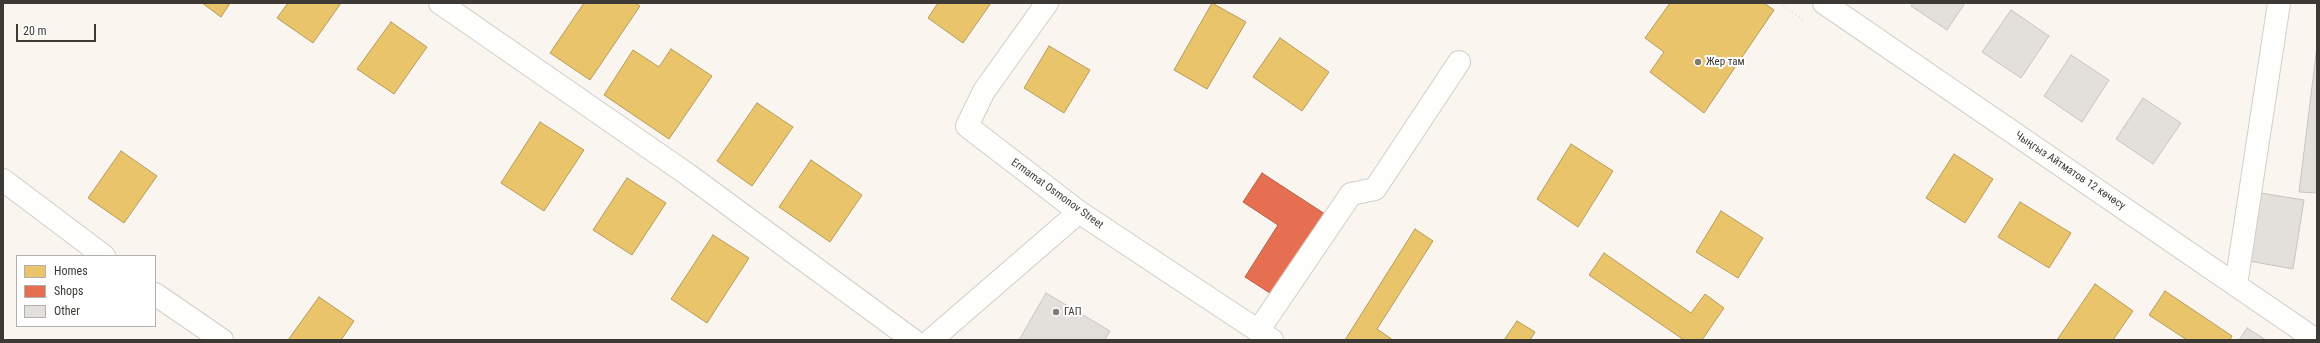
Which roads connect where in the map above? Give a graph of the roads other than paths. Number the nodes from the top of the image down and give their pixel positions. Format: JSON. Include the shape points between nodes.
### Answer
{"nodes":[{"id":1,"x":440,"y":3,"type":"edge"},
{"id":2,"x":1046,"y":3,"type":"edge"},
{"id":3,"x":1824,"y":3,"type":"edge"},
{"id":4,"x":2279,"y":3,"type":"edge"},
{"id":5,"x":1459,"y":62,"type":"dead end"},
{"id":6,"x":3,"y":180,"type":"edge"},
{"id":7,"x":1079,"y":212,"type":"junction"},
{"id":8,"x":103,"y":255,"type":"edge"},
{"id":9,"x":2236,"y":285,"type":"junction"},
{"id":10,"x":156,"y":295,"type":"edge"},
{"id":11,"x":1265,"y":335,"type":"edge"},
{"id":12,"x":222,"y":340,"type":"edge"},
{"id":13,"x":912,"y":340,"type":"edge"},
{"id":14,"x":931,"y":340,"type":"edge"},
{"id":15,"x":2316,"y":340,"type":"edge"}],
"edges":[{"from":1,"to":13,"type":"street","via":[[687,174]]},
{"from":2,"to":7,"type":"street","name":"Ermamat Osmonov Street","via":[[984,91],[967,126]]},
{"from":3,"to":9,"type":"street","name":"Чыңгыз Айтматов 12 көчөсү"},
{"from":4,"to":9,"type":"street"},
{"from":5,"to":11,"type":"street","via":[[1375,189],[1351,194]]},
{"from":6,"to":8,"type":"street"},
{"from":7,"to":11,"type":"street","name":"Ermamat Osmonov Street"},
{"from":7,"to":14,"type":"street"},
{"from":9,"to":15,"type":"street","name":"Чыңгыз Айтматов 12 көчөсү"},
{"from":10,"to":12,"type":"street"}]}
